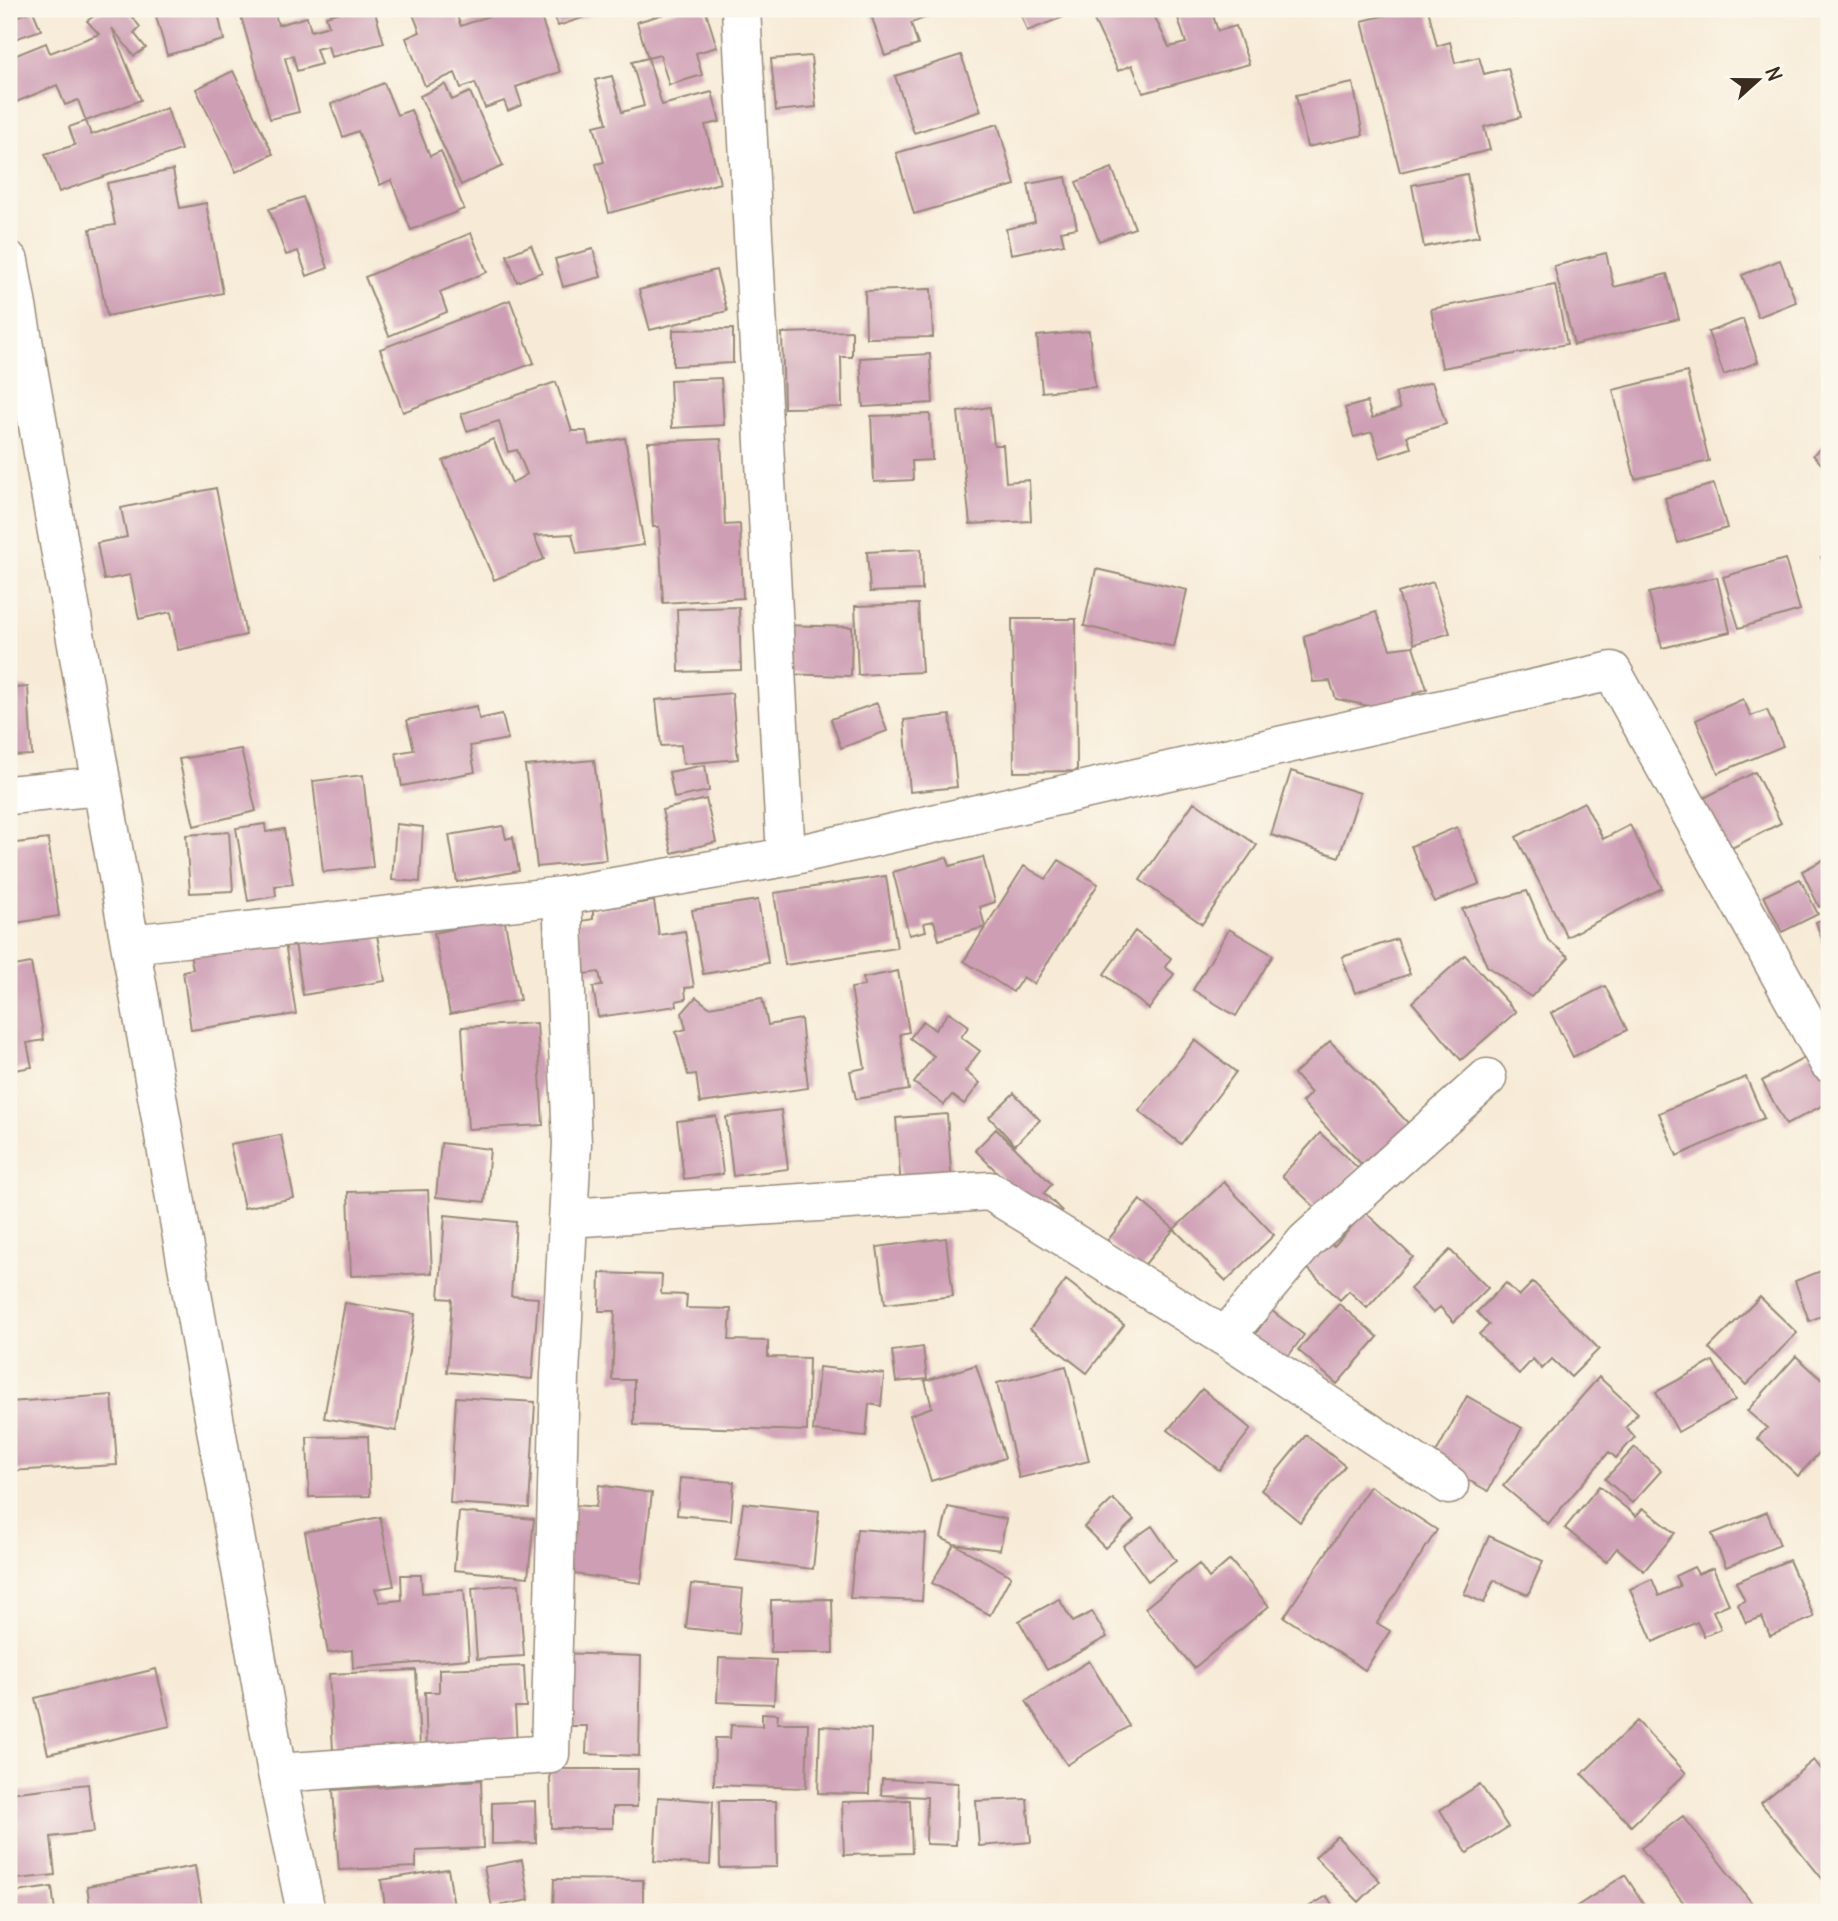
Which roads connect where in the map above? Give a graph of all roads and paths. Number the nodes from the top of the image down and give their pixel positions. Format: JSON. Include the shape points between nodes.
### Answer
{"nodes":[{"id":1,"x":741,"y":9,"type":"edge"},
{"id":2,"x":9,"y":261,"type":"edge"},
{"id":3,"x":100,"y":786,"type":"junction"},
{"id":4,"x":9,"y":795,"type":"edge"},
{"id":5,"x":786,"y":857,"type":"junction"},
{"id":6,"x":562,"y":895,"type":"junction"},
{"id":7,"x":130,"y":944,"type":"junction"},
{"id":8,"x":1829,"y":1063,"type":"edge"},
{"id":9,"x":1486,"y":1078,"type":"dead end"},
{"id":10,"x":568,"y":1218,"type":"junction"},
{"id":11,"x":1225,"y":1337,"type":"junction"},
{"id":12,"x":1449,"y":1485,"type":"dead end"},
{"id":13,"x":277,"y":1773,"type":"junction"},
{"id":14,"x":306,"y":1912,"type":"edge"}],
"edges":[{"from":1,"to":5,"type":"street"},
{"from":2,"to":3,"type":"street"},
{"from":3,"to":4,"type":"street"},
{"from":3,"to":7,"type":"street"},
{"from":5,"to":6,"type":"street"},
{"from":5,"to":8,"type":"street","via":[[1612,671]]},
{"from":6,"to":7,"type":"street"},
{"from":6,"to":10,"type":"street","via":[[572,1144]]},
{"from":7,"to":13,"type":"street"},
{"from":9,"to":11,"type":"street","via":[[1306,1241]]},
{"from":10,"to":11,"type":"street","via":[[990,1191]]},
{"from":10,"to":13,"type":"street","via":[[550,1754]]},
{"from":11,"to":12,"type":"street"},
{"from":13,"to":14,"type":"street"}]}
